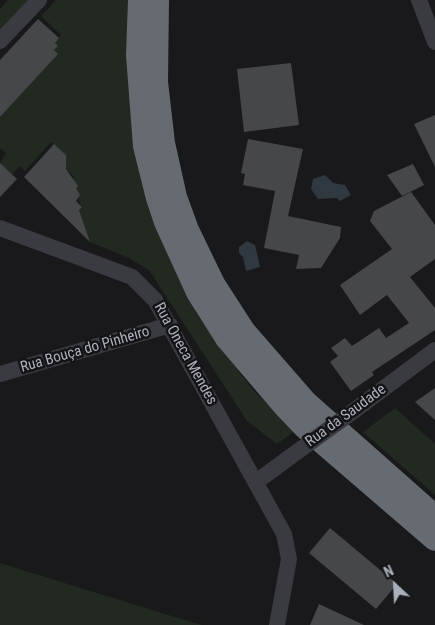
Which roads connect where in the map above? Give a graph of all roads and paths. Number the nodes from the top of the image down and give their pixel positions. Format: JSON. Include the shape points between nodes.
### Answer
{"nodes":[{"id":1,"x":39,"y":0,"type":"edge"},
{"id":2,"x":140,"y":0,"type":"edge"},
{"id":3,"x":157,"y":0,"type":"edge"},
{"id":4,"x":419,"y":0,"type":"edge"},
{"id":5,"x":0,"y":41,"type":"edge"},
{"id":6,"x":435,"y":42,"type":"edge"},
{"id":7,"x":0,"y":228,"type":"edge"},
{"id":8,"x":170,"y":325,"type":"junction"},
{"id":9,"x":435,"y":350,"type":"edge"},
{"id":10,"x":0,"y":374,"type":"edge"},
{"id":11,"x":256,"y":482,"type":"junction"},
{"id":12,"x":435,"y":517,"type":"edge"},
{"id":13,"x":435,"y":539,"type":"edge"},
{"id":14,"x":277,"y":625,"type":"edge"}],
"edges":[{"from":1,"to":5,"type":"street"},
{"from":2,"to":13,"type":"highway","via":[[138,55],[145,146],[161,206],[198,292],[227,338],[289,410]]},
{"from":3,"to":12,"type":"highway","via":[[156,82],[163,144],[175,197],[213,284],[244,332],[305,402]]},
{"from":4,"to":6,"type":"street"},
{"from":7,"to":8,"type":"street","name":"Rua Oneca Mendes","via":[[132,277],[155,300]]},
{"from":8,"to":10,"type":"street","name":"Rua Bouça do Pinheiro"},
{"from":8,"to":11,"type":"street","name":"Rua Oneca Mendes"},
{"from":9,"to":11,"type":"street","name":"Rua da Saudade","bridge":true},
{"from":11,"to":14,"type":"street","name":"Rua Oneca Mendes","via":[[284,534],[290,559]]}]}
